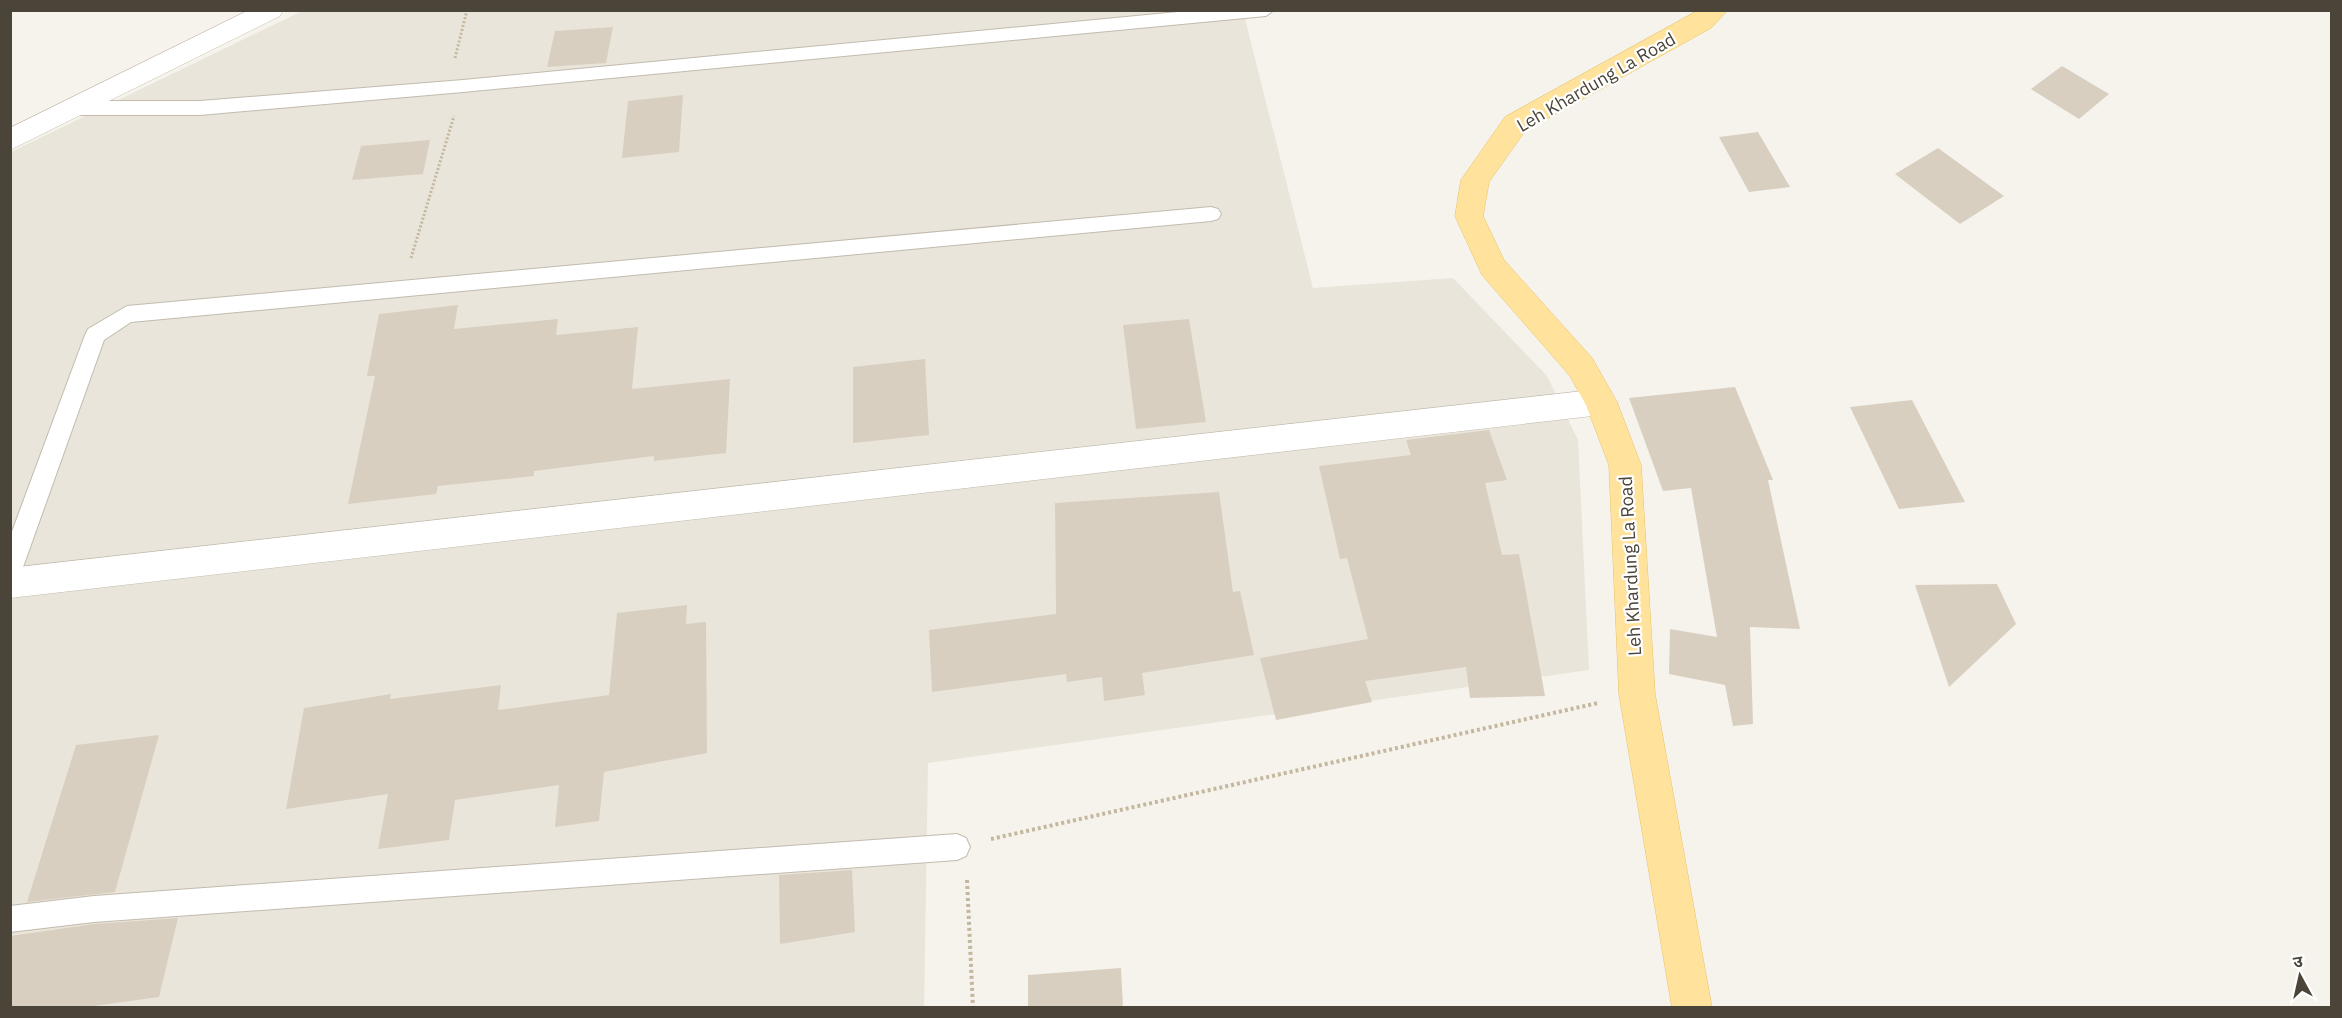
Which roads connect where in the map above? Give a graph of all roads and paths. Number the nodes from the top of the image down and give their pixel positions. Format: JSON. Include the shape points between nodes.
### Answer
{"nodes":[{"id":1,"x":271,"y":10,"type":"edge"},
{"id":2,"x":466,"y":10,"type":"edge"},
{"id":3,"x":1266,"y":10,"type":"edge"},
{"id":4,"x":1716,"y":10,"type":"edge"},
{"id":5,"x":456,"y":87,"type":"junction"},
{"id":6,"x":78,"y":108,"type":"junction"},
{"id":7,"x":10,"y":140,"type":"edge"},
{"id":8,"x":1211,"y":214,"type":"dead end"},
{"id":9,"x":401,"y":290,"type":"junction"},
{"id":10,"x":1601,"y":402,"type":"junction"},
{"id":11,"x":10,"y":570,"type":"edge"},
{"id":12,"x":10,"y":583,"type":"edge"},
{"id":13,"x":1637,"y":694,"type":"junction"},
{"id":14,"x":957,"y":847,"type":"junction"},
{"id":15,"x":10,"y":920,"type":"edge"},
{"id":16,"x":974,"y":1008,"type":"edge"},
{"id":17,"x":1692,"y":1008,"type":"edge"}],
"edges":[{"from":1,"to":6,"type":"street"},
{"from":2,"to":5,"type":"path"},
{"from":3,"to":5,"type":"lane"},
{"from":4,"to":10,"type":"main road","name":"Leh Khardung La Road","via":[[1702,22],[1515,124],[1475,180],[1469,216],[1492,267],[1581,367]]},
{"from":5,"to":6,"type":"lane","via":[[200,108]]},
{"from":5,"to":9,"type":"path"},
{"from":6,"to":7,"type":"street"},
{"from":8,"to":9,"type":"lane"},
{"from":9,"to":11,"type":"lane","via":[[127,314],[95,335]]},
{"from":10,"to":12,"type":"street"},
{"from":10,"to":13,"type":"main road","name":"Leh Khardung La Road","via":[[1625,465]]},
{"from":13,"to":14,"type":"path"},
{"from":13,"to":17,"type":"main road","name":"Leh Khardung La Road"},
{"from":14,"to":15,"type":"lane","via":[[94,909]]},
{"from":14,"to":16,"type":"path","via":[[965,836]]}]}
